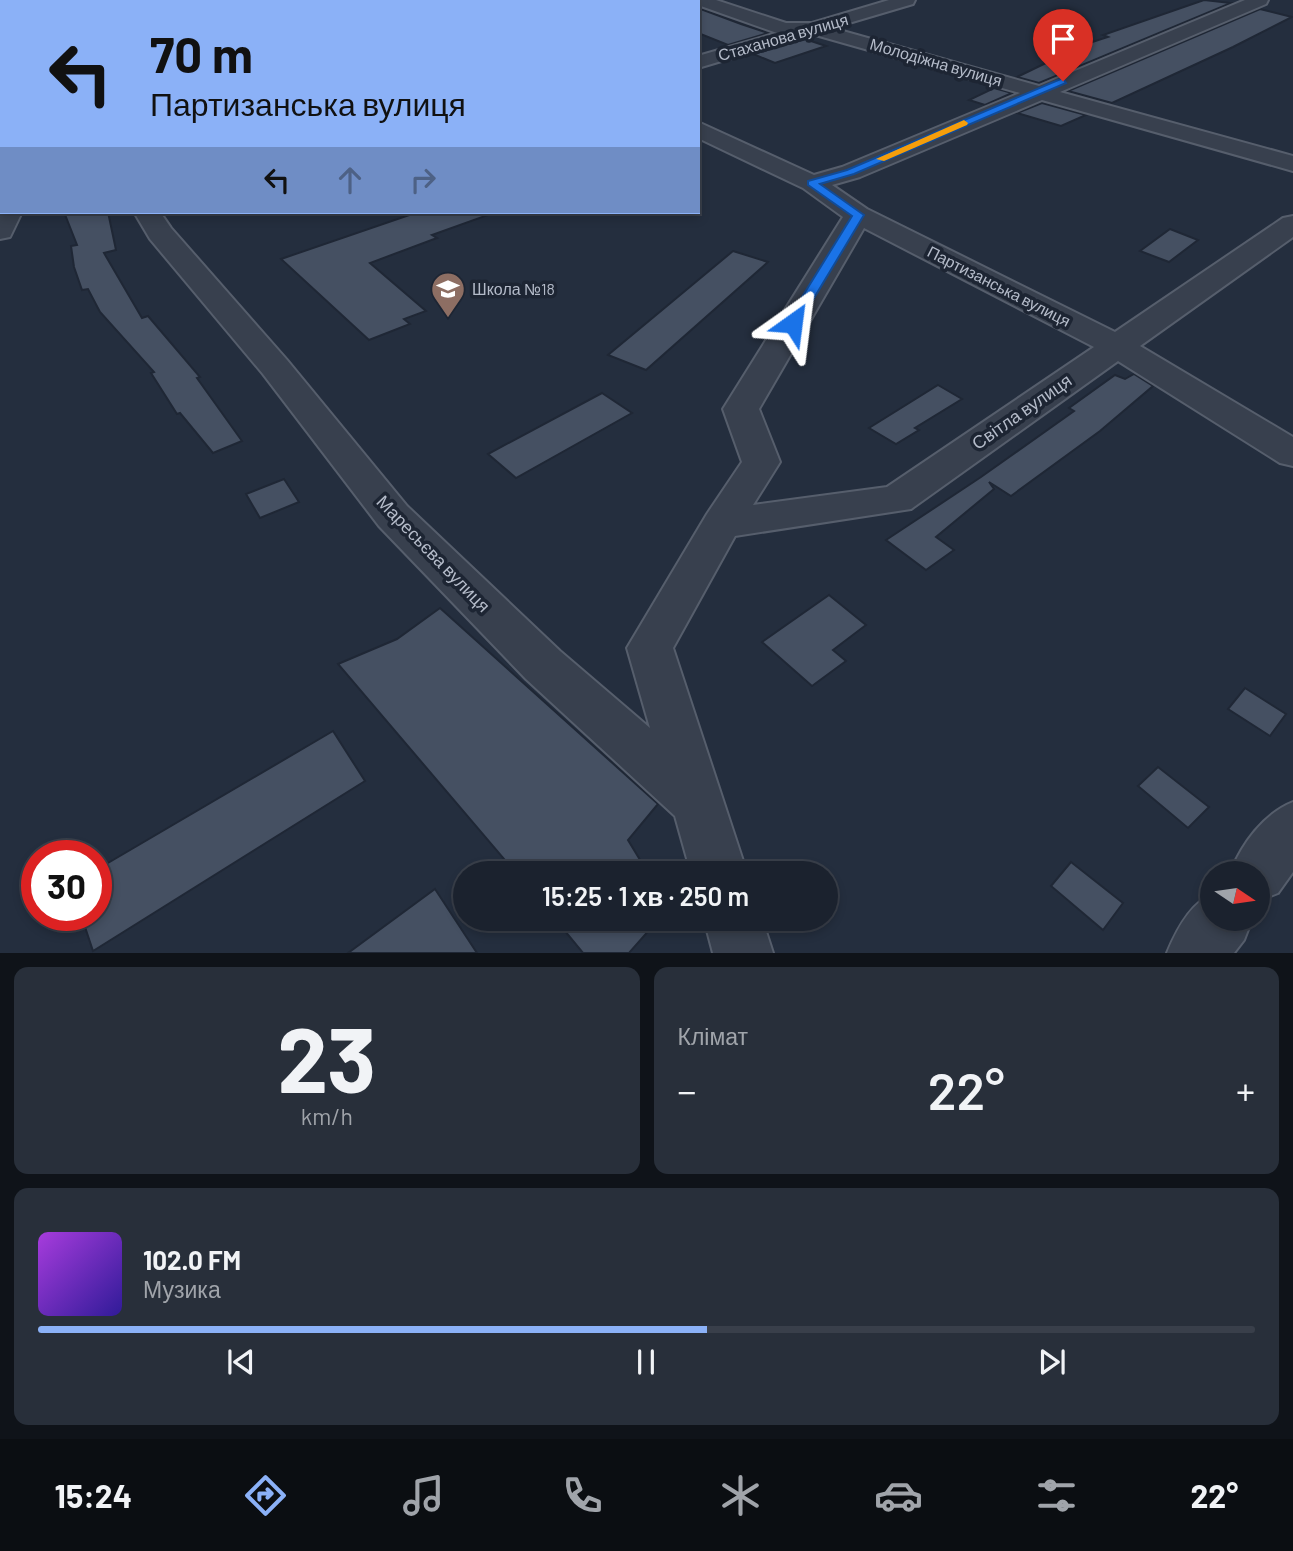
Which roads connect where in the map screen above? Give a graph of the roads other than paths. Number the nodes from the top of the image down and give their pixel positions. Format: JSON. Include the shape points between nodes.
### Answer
{"nodes":[{"id":1,"x":700,"y":0,"type":"edge"},
{"id":2,"x":907,"y":0,"type":"edge"},
{"id":3,"x":1260,"y":0,"type":"edge"},
{"id":4,"x":813,"y":28,"type":"junction"},
{"id":5,"x":700,"y":61,"type":"edge"},
{"id":6,"x":1039,"y":91,"type":"junction"},
{"id":7,"x":700,"y":130,"type":"edge"},
{"id":8,"x":1293,"y":164,"type":"edge"},
{"id":9,"x":812,"y":183,"type":"junction"},
{"id":10,"x":8,"y":214,"type":"edge"},
{"id":11,"x":149,"y":214,"type":"edge"},
{"id":12,"x":858,"y":215,"type":"junction"},
{"id":13,"x":1293,"y":224,"type":"edge"},
{"id":14,"x":0,"y":231,"type":"edge"},
{"id":15,"x":1117,"y":346,"type":"junction"},
{"id":16,"x":1293,"y":454,"type":"edge"},
{"id":17,"x":721,"y":524,"type":"junction"},
{"id":18,"x":697,"y":802,"type":"junction"},
{"id":19,"x":1293,"y":828,"type":"edge"},
{"id":20,"x":715,"y":861,"type":"edge"},
{"id":21,"x":1267,"y":861,"type":"edge"},
{"id":22,"x":737,"y":931,"type":"edge"},
{"id":23,"x":1214,"y":931,"type":"edge"},
{"id":24,"x":743,"y":953,"type":"edge"},
{"id":25,"x":1197,"y":953,"type":"edge"}],
"edges":[{"from":1,"to":4,"type":"street","name":"Молодіжна вулиця","via":[[784,29]]},
{"from":2,"to":4,"type":"street","name":"Стаханова вулиця"},
{"from":3,"to":6,"type":"street"},
{"from":4,"to":5,"type":"street","name":"Стаханова вулиця"},
{"from":4,"to":6,"type":"street","name":"Молодіжна вулиця"},
{"from":6,"to":8,"type":"street","name":"Молодіжна вулиця"},
{"from":6,"to":9,"type":"street","via":[[851,172]]},
{"from":7,"to":9,"type":"street","name":"Партизанська вулиця"},
{"from":9,"to":12,"type":"street","name":"Партизанська вулиця"},
{"from":10,"to":14,"type":"street"},
{"from":11,"to":18,"type":"street","name":"Маресьєва вулиця","via":[[393,516],[543,665]]},
{"from":12,"to":15,"type":"street","name":"Партизанська вулиця"},
{"from":12,"to":17,"type":"street","via":[[741,409],[761,462]]},
{"from":13,"to":15,"type":"street","name":"Світла вулиця"},
{"from":15,"to":16,"type":"street","name":"Партизанська вулиця"},
{"from":15,"to":17,"type":"street","name":"Світла вулиця","via":[[897,499]]},
{"from":17,"to":18,"type":"street","via":[[650,648]]},
{"from":18,"to":20,"type":"street"},
{"from":19,"to":21,"type":"street"},
{"from":22,"to":24,"type":"street"},
{"from":23,"to":25,"type":"street"}]}
